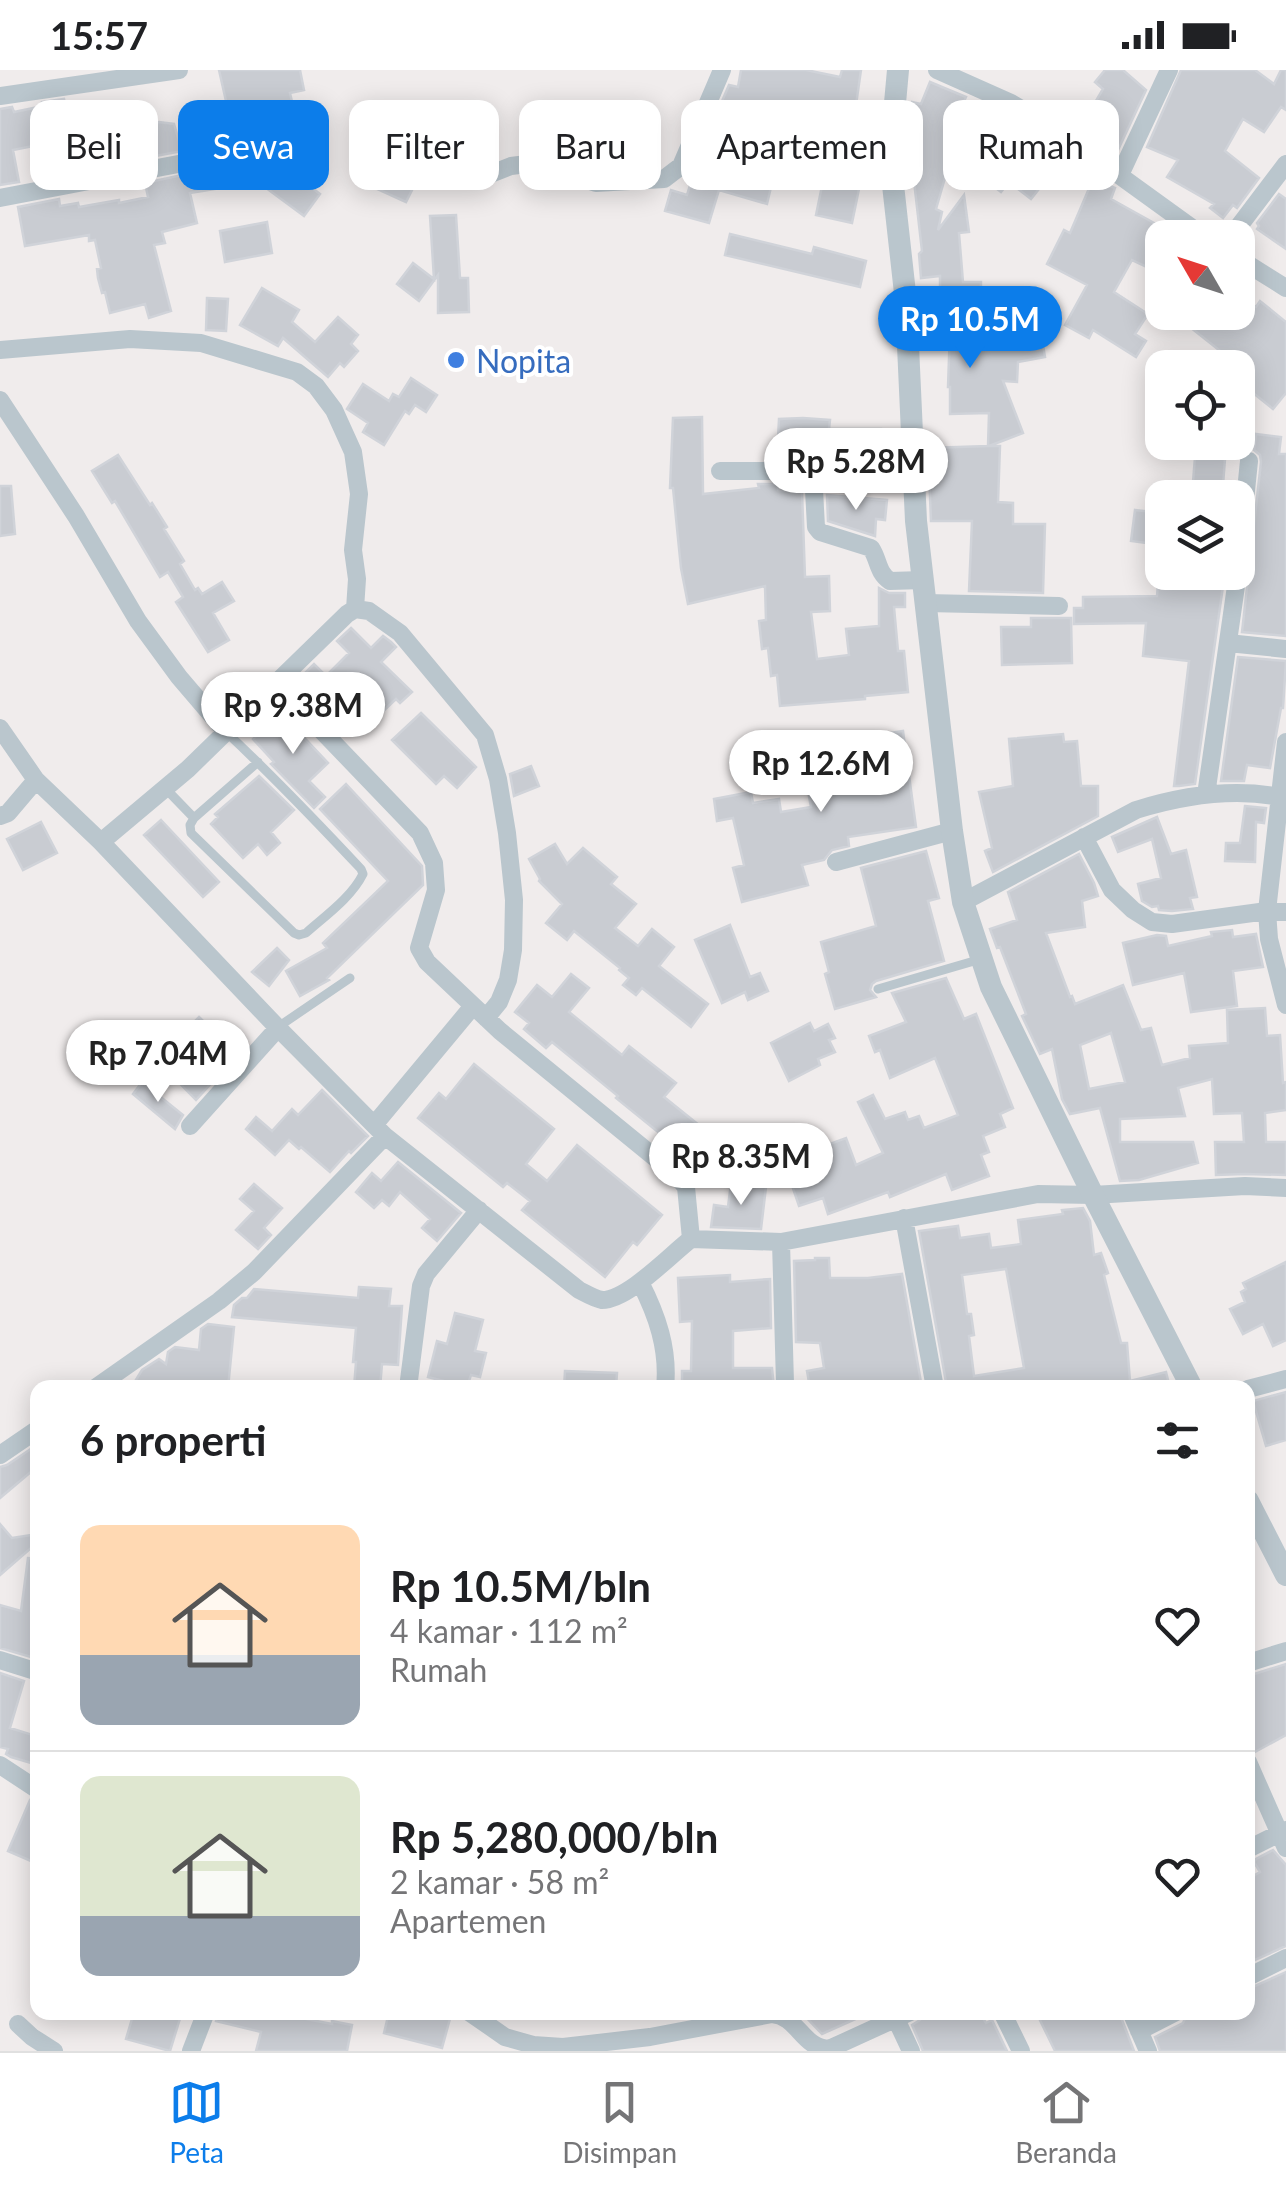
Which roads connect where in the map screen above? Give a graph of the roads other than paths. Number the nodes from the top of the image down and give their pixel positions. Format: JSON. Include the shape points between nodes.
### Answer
{"nodes":[{"id":1,"x":179,"y":70,"type":"edge"},
{"id":2,"x":722,"y":70,"type":"edge"},
{"id":3,"x":898,"y":70,"type":"edge"},
{"id":4,"x":937,"y":70,"type":"edge"},
{"id":5,"x":1169,"y":70,"type":"edge"},
{"id":6,"x":0,"y":96,"type":"edge"},
{"id":7,"x":178,"y":164,"type":"edge"},
{"id":8,"x":1286,"y":164,"type":"edge"},
{"id":9,"x":499,"y":170,"type":"edge"},
{"id":10,"x":1120,"y":176,"type":"junction"},
{"id":11,"x":0,"y":198,"type":"edge"},
{"id":12,"x":1181,"y":220,"type":"edge"},
{"id":13,"x":1244,"y":220,"type":"edge"},
{"id":14,"x":1255,"y":269,"type":"edge"},
{"id":15,"x":1286,"y":288,"type":"edge"},
{"id":16,"x":0,"y":350,"type":"edge"},
{"id":17,"x":0,"y":400,"type":"edge"},
{"id":18,"x":1249,"y":461,"type":"dead end"},
{"id":19,"x":720,"y":471,"type":"dead end"},
{"id":20,"x":813,"y":471,"type":"junction"},
{"id":21,"x":913,"y":476,"type":"junction"},
{"id":22,"x":925,"y":592,"type":"junction"},
{"id":23,"x":1059,"y":606,"type":"dead end"},
{"id":24,"x":355,"y":609,"type":"junction"},
{"id":25,"x":1228,"y":643,"type":"junction"},
{"id":26,"x":1286,"y":649,"type":"edge"},
{"id":27,"x":276,"y":684,"type":"junction"},
{"id":28,"x":0,"y":728,"type":"edge"},
{"id":29,"x":226,"y":732,"type":"junction"},
{"id":30,"x":1286,"y":742,"type":"edge"},
{"id":31,"x":258,"y":762,"type":"junction"},
{"id":32,"x":36,"y":780,"type":"junction"},
{"id":33,"x":166,"y":788,"type":"junction"},
{"id":34,"x":1206,"y":795,"type":"junction"},
{"id":35,"x":1280,"y":796,"type":"junction"},
{"id":36,"x":0,"y":816,"type":"edge"},
{"id":37,"x":194,"y":818,"type":"junction"},
{"id":38,"x":952,"y":831,"type":"junction"},
{"id":39,"x":1281,"y":833,"type":"edge"},
{"id":40,"x":1084,"y":837,"type":"junction"},
{"id":41,"x":101,"y":842,"type":"junction"},
{"id":42,"x":836,"y":862,"type":"dead end"},
{"id":43,"x":964,"y":902,"type":"junction"},
{"id":44,"x":1276,"y":911,"type":"edge"},
{"id":45,"x":982,"y":958,"type":"junction"},
{"id":46,"x":350,"y":978,"type":"dead end"},
{"id":47,"x":878,"y":989,"type":"dead end"},
{"id":48,"x":1286,"y":1005,"type":"edge"},
{"id":49,"x":480,"y":1012,"type":"junction"},
{"id":50,"x":278,"y":1028,"type":"junction"},
{"id":51,"x":190,"y":1126,"type":"dead end"},
{"id":52,"x":379,"y":1131,"type":"junction"},
{"id":53,"x":1286,"y":1188,"type":"edge"},
{"id":54,"x":1093,"y":1195,"type":"junction"},
{"id":55,"x":479,"y":1210,"type":"junction"},
{"id":56,"x":904,"y":1218,"type":"junction"},
{"id":57,"x":691,"y":1239,"type":"junction"},
{"id":58,"x":781,"y":1242,"type":"junction"},
{"id":59,"x":640,"y":1282,"type":"junction"},
{"id":60,"x":1286,"y":1379,"type":"edge"},
{"id":61,"x":105,"y":1380,"type":"edge"},
{"id":62,"x":409,"y":1380,"type":"edge"},
{"id":63,"x":665,"y":1380,"type":"edge"},
{"id":64,"x":785,"y":1380,"type":"edge"},
{"id":65,"x":933,"y":1380,"type":"edge"},
{"id":66,"x":1188,"y":1380,"type":"edge"},
{"id":67,"x":1255,"y":1387,"type":"edge"},
{"id":68,"x":30,"y":1434,"type":"edge"},
{"id":69,"x":0,"y":1454,"type":"edge"},
{"id":70,"x":1255,"y":1514,"type":"edge"},
{"id":71,"x":1286,"y":1575,"type":"edge"},
{"id":72,"x":1286,"y":1651,"type":"edge"},
{"id":73,"x":0,"y":1660,"type":"edge"},
{"id":74,"x":1255,"y":1661,"type":"edge"},
{"id":75,"x":30,"y":1669,"type":"edge"},
{"id":76,"x":0,"y":1765,"type":"edge"},
{"id":77,"x":1255,"y":1777,"type":"edge"},
{"id":78,"x":30,"y":1785,"type":"edge"},
{"id":79,"x":1284,"y":1837,"type":"edge"},
{"id":80,"x":1255,"y":1846,"type":"edge"},
{"id":81,"x":1286,"y":1958,"type":"edge"},
{"id":82,"x":1255,"y":1974,"type":"edge"},
{"id":83,"x":203,"y":2020,"type":"edge"},
{"id":84,"x":481,"y":2020,"type":"edge"},
{"id":85,"x":744,"y":2020,"type":"edge"},
{"id":86,"x":790,"y":2020,"type":"edge"},
{"id":87,"x":894,"y":2020,"type":"edge"},
{"id":88,"x":904,"y":2020,"type":"edge"},
{"id":89,"x":1006,"y":2020,"type":"edge"},
{"id":90,"x":1134,"y":2020,"type":"edge"},
{"id":91,"x":1160,"y":2020,"type":"edge"},
{"id":92,"x":18,"y":2024,"type":"dead end"},
{"id":93,"x":1139,"y":2031,"type":"junction"},
{"id":94,"x":649,"y":2044,"type":"edge"},
{"id":95,"x":808,"y":2047,"type":"edge"},
{"id":96,"x":54,"y":2051,"type":"edge"},
{"id":97,"x":191,"y":2051,"type":"edge"},
{"id":98,"x":911,"y":2051,"type":"edge"},
{"id":99,"x":1021,"y":2051,"type":"edge"},
{"id":100,"x":1148,"y":2051,"type":"edge"}],
"edges":[{"from":1,"to":6,"type":"street"},
{"from":2,"to":9,"type":"street","via":[[681,166],[664,179],[596,183],[535,163]]},
{"from":3,"to":21,"type":"street","via":[[890,158],[906,302]]},
{"from":4,"to":10,"type":"street","via":[[1058,130]]},
{"from":5,"to":10,"type":"street"},
{"from":7,"to":11,"type":"street"},
{"from":8,"to":13,"type":"street"},
{"from":10,"to":12,"type":"street"},
{"from":14,"to":15,"type":"street"},
{"from":16,"to":24,"type":"street","via":[[130,339],[201,343],[296,372],[316,386],[353,452],[359,494]]},
{"from":17,"to":29,"type":"street","via":[[138,621]]},
{"from":18,"to":25,"type":"street"},
{"from":19,"to":20,"type":"street"},
{"from":20,"to":21,"type":"street"},
{"from":20,"to":22,"type":"street","via":[[820,532],[871,548],[890,582]]},
{"from":21,"to":22,"type":"street"},
{"from":22,"to":23,"type":"street"},
{"from":22,"to":38,"type":"street"},
{"from":24,"to":27,"type":"street"},
{"from":24,"to":49,"type":"street","via":[[369,611],[400,634],[485,736],[508,833],[514,900],[508,980],[500,1002]]},
{"from":25,"to":26,"type":"street"},
{"from":25,"to":34,"type":"street"},
{"from":27,"to":29,"type":"street"},
{"from":27,"to":49,"type":"street","via":[[420,833],[434,864],[436,890],[419,948]]},
{"from":28,"to":32,"type":"street"},
{"from":29,"to":31,"type":"lane"},
{"from":29,"to":33,"type":"street"},
{"from":30,"to":35,"type":"street"},
{"from":31,"to":37,"type":"lane"},
{"from":31,"to":37,"type":"lane","via":[[363,874],[306,934],[294,933],[196,840],[190,833]]},
{"from":32,"to":36,"type":"street"},
{"from":32,"to":41,"type":"street"},
{"from":33,"to":37,"type":"lane"},
{"from":33,"to":41,"type":"street"},
{"from":34,"to":35,"type":"street"},
{"from":34,"to":40,"type":"street","via":[[1136,810]]},
{"from":35,"to":39,"type":"street"},
{"from":38,"to":42,"type":"street"},
{"from":38,"to":43,"type":"street"},
{"from":39,"to":44,"type":"street"},
{"from":40,"to":43,"type":"street"},
{"from":40,"to":44,"type":"street","via":[[1112,890],[1152,922]]},
{"from":41,"to":50,"type":"street"},
{"from":43,"to":45,"type":"street"},
{"from":44,"to":48,"type":"street","via":[[1269,939]]},
{"from":45,"to":47,"type":"lane"},
{"from":45,"to":54,"type":"street","via":[[990,987]]},
{"from":46,"to":50,"type":"lane"},
{"from":49,"to":52,"type":"street"},
{"from":49,"to":57,"type":"street","via":[[675,1174],[686,1187]]},
{"from":50,"to":51,"type":"street"},
{"from":50,"to":52,"type":"street"},
{"from":52,"to":55,"type":"street"},
{"from":52,"to":61,"type":"street","via":[[254,1272]]},
{"from":53,"to":54,"type":"street"},
{"from":54,"to":56,"type":"street","via":[[1038,1194]]},
{"from":54,"to":66,"type":"street"},
{"from":55,"to":59,"type":"street","via":[[578,1290],[601,1300]]},
{"from":55,"to":62,"type":"street","via":[[421,1286]]},
{"from":56,"to":58,"type":"street"},
{"from":56,"to":65,"type":"street"},
{"from":57,"to":58,"type":"street"},
{"from":57,"to":59,"type":"street"},
{"from":58,"to":64,"type":"street"},
{"from":59,"to":63,"type":"street","via":[[663,1337]]},
{"from":60,"to":67,"type":"street"},
{"from":68,"to":69,"type":"street"},
{"from":70,"to":71,"type":"street"},
{"from":72,"to":74,"type":"street"},
{"from":73,"to":75,"type":"street"},
{"from":76,"to":78,"type":"street"},
{"from":77,"to":79,"type":"street"},
{"from":79,"to":80,"type":"street"},
{"from":81,"to":82,"type":"street"},
{"from":83,"to":97,"type":"street"},
{"from":84,"to":94,"type":"street","via":[[533,2045]]},
{"from":85,"to":94,"type":"street"},
{"from":86,"to":95,"type":"street"},
{"from":87,"to":95,"type":"street","via":[[829,2049]]},
{"from":88,"to":98,"type":"street"},
{"from":89,"to":99,"type":"street"},
{"from":90,"to":93,"type":"street"},
{"from":91,"to":93,"type":"street"},
{"from":92,"to":96,"type":"street"},
{"from":93,"to":100,"type":"street"}]}
